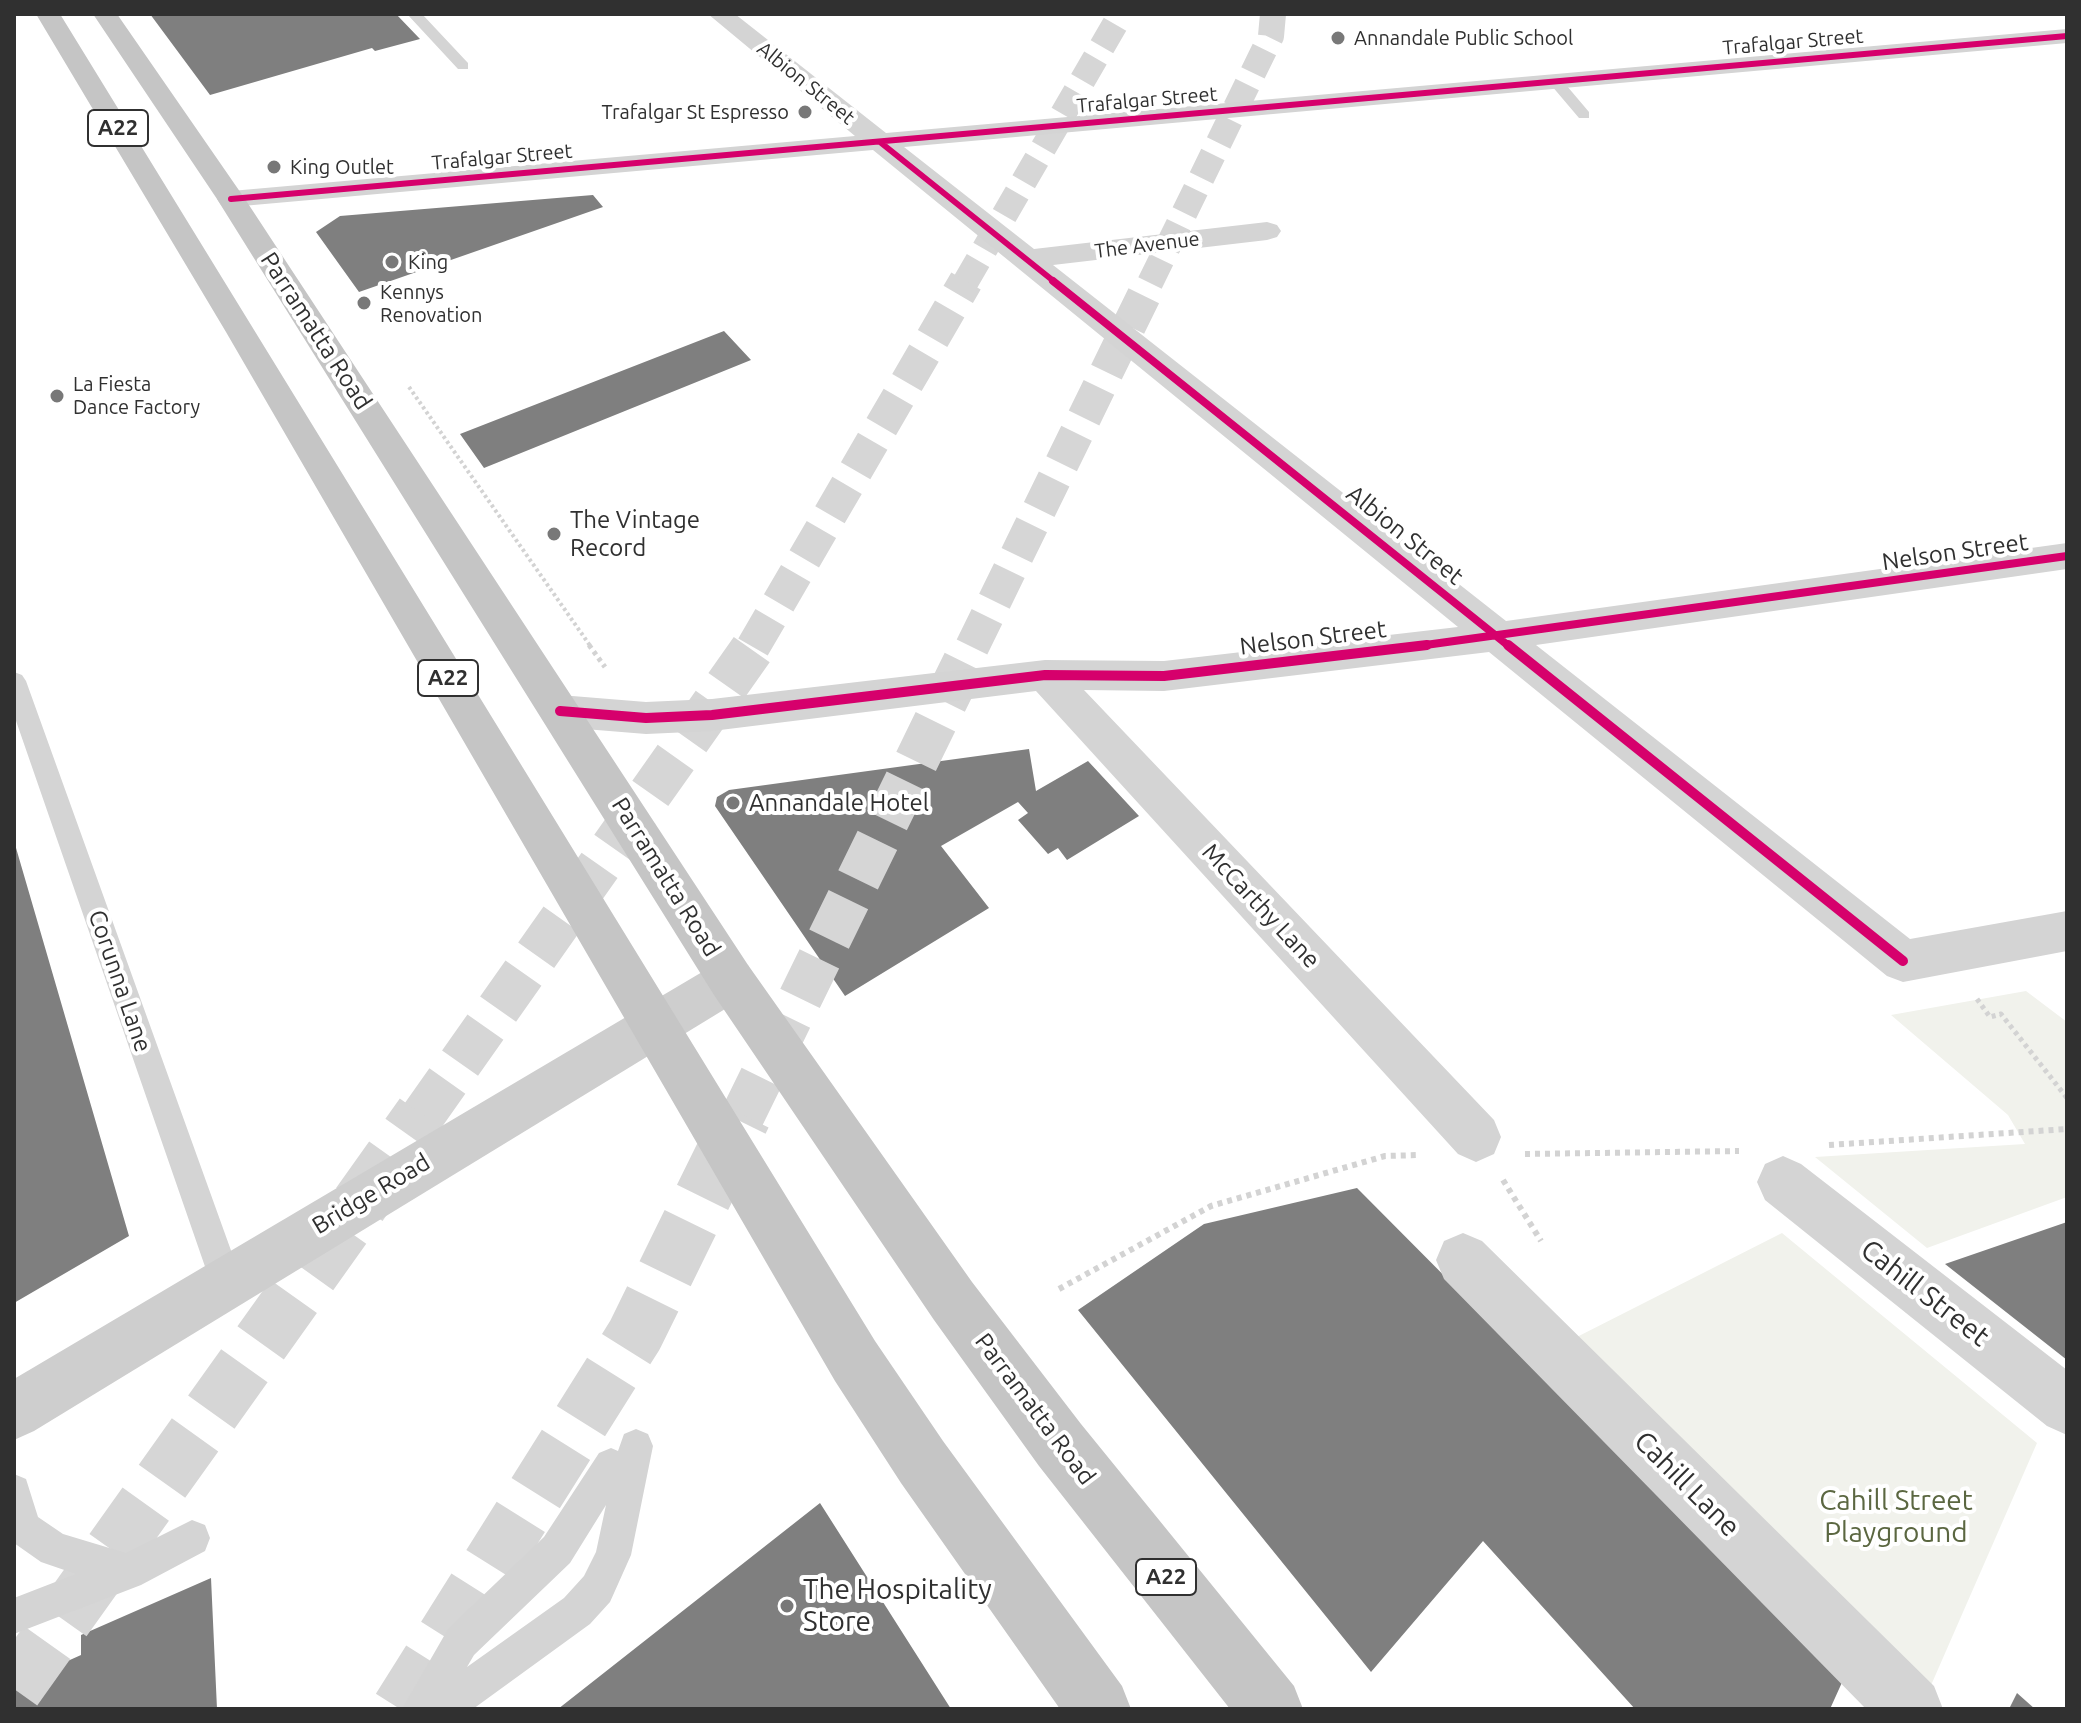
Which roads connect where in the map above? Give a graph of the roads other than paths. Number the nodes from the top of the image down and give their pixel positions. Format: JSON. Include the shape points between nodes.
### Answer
{"nodes":[{"id":1,"x":48,"y":14,"type":"edge"},
{"id":2,"x":105,"y":14,"type":"edge"},
{"id":3,"x":414,"y":14,"type":"edge"},
{"id":4,"x":720,"y":14,"type":"edge"},
{"id":5,"x":2067,"y":36,"type":"edge"},
{"id":6,"x":463,"y":66,"type":"dead end"},
{"id":7,"x":1556,"y":82,"type":"junction"},
{"id":8,"x":1584,"y":115,"type":"dead end"},
{"id":9,"x":880,"y":142,"type":"junction"},
{"id":10,"x":231,"y":199,"type":"junction"},
{"id":11,"x":1267,"y":231,"type":"dead end"},
{"id":12,"x":1027,"y":259,"type":"junction"},
{"id":13,"x":2067,"y":556,"type":"edge"},
{"id":14,"x":1499,"y":636,"type":"junction"},
{"id":15,"x":1045,"y":675,"type":"junction"},
{"id":16,"x":14,"y":681,"type":"edge"},
{"id":17,"x":560,"y":711,"type":"junction"},
{"id":18,"x":2067,"y":931,"type":"edge"},
{"id":19,"x":731,"y":980,"type":"junction"},
{"id":20,"x":654,"y":1024,"type":"junction"},
{"id":21,"x":1488,"y":1155,"type":"road end"},
{"id":22,"x":1782,"y":1159,"type":"road end"},
{"id":23,"x":1463,"y":1260,"type":"dead end"},
{"id":24,"x":226,"y":1281,"type":"junction"},
{"id":25,"x":2067,"y":1406,"type":"edge"},
{"id":26,"x":14,"y":1411,"type":"edge"},
{"id":27,"x":14,"y":1491,"type":"edge"},
{"id":28,"x":192,"y":1538,"type":"dead end"},
{"id":29,"x":128,"y":1572,"type":"junction"},
{"id":30,"x":14,"y":1616,"type":"edge"},
{"id":31,"x":421,"y":1709,"type":"edge"},
{"id":32,"x":441,"y":1709,"type":"edge"},
{"id":33,"x":1099,"y":1709,"type":"edge"},
{"id":34,"x":1271,"y":1709,"type":"edge"},
{"id":35,"x":1911,"y":1709,"type":"edge"}],
"edges":[{"from":1,"to":20,"type":"highway","number":"A22"},
{"from":2,"to":10,"type":"highway","name":"Parramatta Road","number":"A22"},
{"from":3,"to":6,"type":"lane"},
{"from":4,"to":9,"type":"street","name":"Albion Street"},
{"from":5,"to":7,"type":"street","name":"Trafalgar Street"},
{"from":7,"to":8,"type":"lane"},
{"from":7,"to":9,"type":"street","name":"Trafalgar Street"},
{"from":9,"to":10,"type":"street","name":"Trafalgar Street"},
{"from":9,"to":12,"type":"street","name":"Albion Street"},
{"from":10,"to":17,"type":"highway","name":"Parramatta Road","number":"A22"},
{"from":11,"to":12,"type":"street","name":"The Avenue"},
{"from":12,"to":14,"type":"street","name":"Albion Street"},
{"from":13,"to":14,"type":"street","name":"Nelson Street"},
{"from":14,"to":15,"type":"street","name":"Nelson Street","via":[[1164,676]]},
{"from":14,"to":18,"type":"street","name":"Albion Street","via":[[1903,961]]},
{"from":15,"to":17,"type":"street","name":"Nelson Street","via":[[712,715],[646,718]]},
{"from":15,"to":21,"type":"street","name":"McCarthy Lane"},
{"from":16,"to":24,"type":"lane","name":"Corunna Lane"},
{"from":17,"to":19,"type":"highway","name":"Parramatta Road","number":"A22"},
{"from":19,"to":20,"type":"main road","name":"Bridge Road"},
{"from":19,"to":34,"type":"highway","name":"Parramatta Road","number":"A22","via":[[980,1337]]},
{"from":20,"to":24,"type":"main road","name":"Bridge Road"},
{"from":20,"to":33,"type":"highway","number":"A22","via":[[855,1361]]},
{"from":22,"to":25,"type":"street","name":"Cahill Street"},
{"from":23,"to":35,"type":"street","name":"Cahill Lane"},
{"from":24,"to":26,"type":"main road","name":"Bridge Road"},
{"from":27,"to":29,"type":"lane","via":[[23,1528],[54,1549]]},
{"from":28,"to":29,"type":"lane"},
{"from":29,"to":30,"type":"lane"},
{"from":31,"to":32,"type":"lane","via":[[461,1642],[557,1550],[624,1456],[613,1555],[597,1589],[577,1611]]}]}
